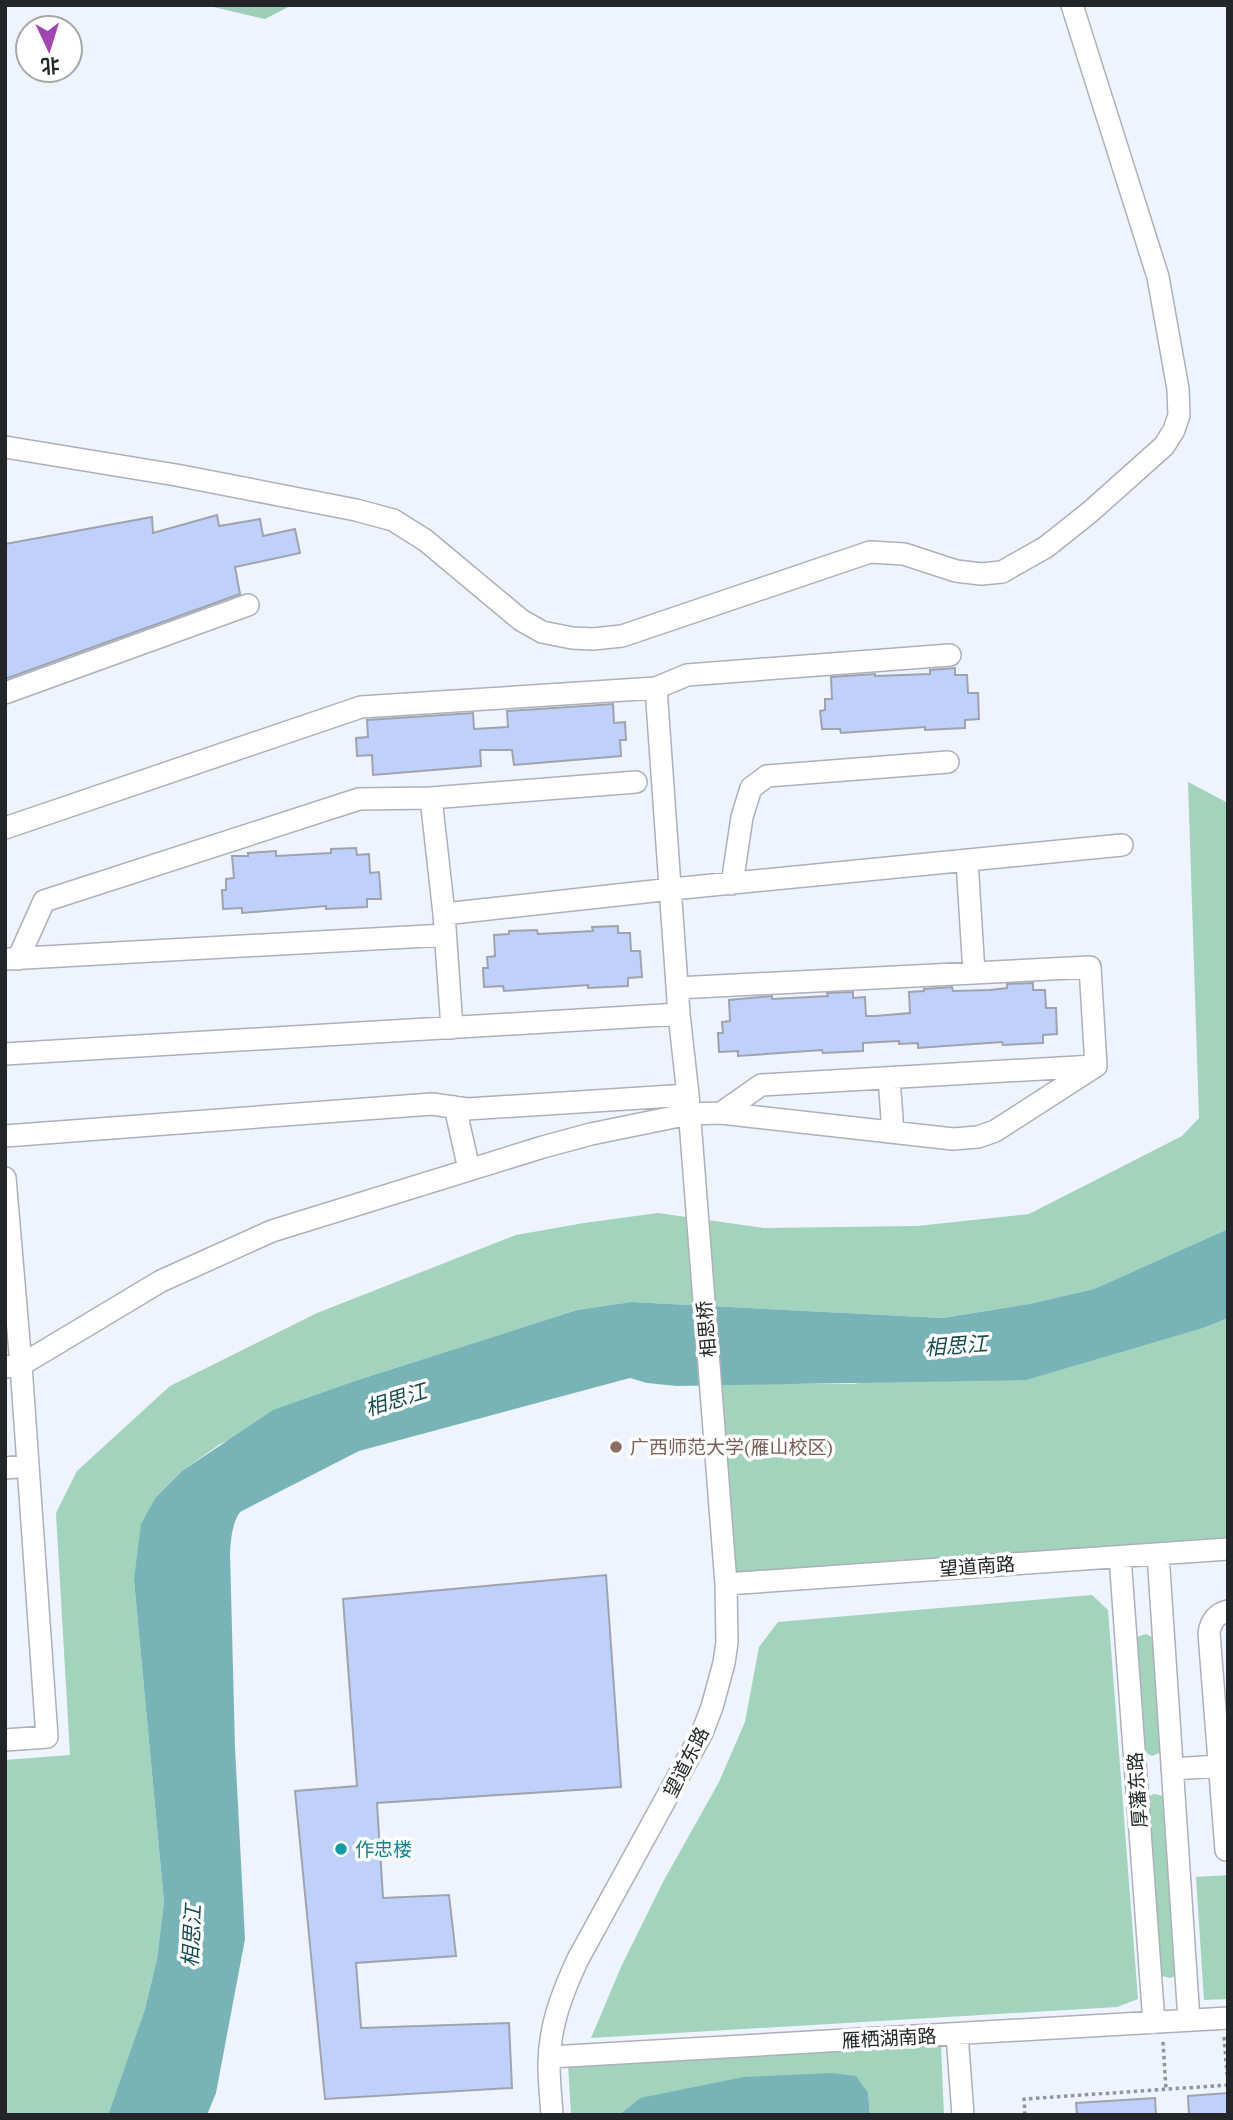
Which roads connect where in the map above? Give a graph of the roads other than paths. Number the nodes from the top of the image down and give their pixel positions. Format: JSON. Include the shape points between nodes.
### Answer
{"nodes":[{"id":1,"x":1072,"y":5,"type":"edge"},
{"id":2,"x":5,"y":447,"type":"edge"},
{"id":3,"x":248,"y":605,"type":"dead end"},
{"id":4,"x":950,"y":655,"type":"dead end"},
{"id":5,"x":656,"y":688,"type":"junction"},
{"id":6,"x":5,"y":692,"type":"edge"},
{"id":7,"x":948,"y":762,"type":"dead end"},
{"id":8,"x":636,"y":782,"type":"dead end"},
{"id":9,"x":431,"y":798,"type":"junction"},
{"id":10,"x":5,"y":828,"type":"edge"},
{"id":11,"x":1122,"y":845,"type":"dead end"},
{"id":12,"x":967,"y":861,"type":"junction"},
{"id":13,"x":732,"y":884,"type":"junction"},
{"id":14,"x":672,"y":889,"type":"junction"},
{"id":15,"x":444,"y":914,"type":"junction"},
{"id":16,"x":445,"y":935,"type":"junction"},
{"id":17,"x":12,"y":959,"type":"edge"},
{"id":18,"x":974,"y":973,"type":"junction"},
{"id":19,"x":677,"y":988,"type":"junction"},
{"id":20,"x":679,"y":1014,"type":"junction"},
{"id":21,"x":452,"y":1028,"type":"junction"},
{"id":22,"x":5,"y":1054,"type":"edge"},
{"id":23,"x":1096,"y":1066,"type":"junction"},
{"id":24,"x":890,"y":1078,"type":"junction"},
{"id":25,"x":688,"y":1104,"type":"junction"},
{"id":26,"x":455,"y":1107,"type":"junction"},
{"id":27,"x":721,"y":1113,"type":"junction"},
{"id":28,"x":893,"y":1132,"type":"junction"},
{"id":29,"x":5,"y":1136,"type":"edge"},
{"id":30,"x":469,"y":1169,"type":"junction"},
{"id":31,"x":5,"y":1178,"type":"edge"},
{"id":32,"x":13,"y":1366,"type":"edge"},
{"id":33,"x":711,"y":1384,"type":"joint"},
{"id":34,"x":16,"y":1467,"type":"edge"},
{"id":35,"x":1228,"y":1549,"type":"edge"},
{"id":36,"x":1158,"y":1554,"type":"junction"},
{"id":37,"x":1120,"y":1557,"type":"junction"},
{"id":38,"x":726,"y":1584,"type":"junction"},
{"id":39,"x":1228,"y":1611,"type":"edge"},
{"id":40,"x":5,"y":1740,"type":"edge"},
{"id":41,"x":1220,"y":1766,"type":"junction"},
{"id":42,"x":1172,"y":1769,"type":"junction"},
{"id":43,"x":1228,"y":1850,"type":"edge"},
{"id":44,"x":1225,"y":2018,"type":"edge"},
{"id":45,"x":1189,"y":2020,"type":"junction"},
{"id":46,"x":1158,"y":2023,"type":"junction"},
{"id":47,"x":957,"y":2034,"type":"junction"},
{"id":48,"x":550,"y":2057,"type":"junction"},
{"id":49,"x":552,"y":2115,"type":"edge"},
{"id":50,"x":963,"y":2115,"type":"edge"}],
"edges":[{"from":1,"to":2,"type":"street","via":[[1158,277],[1179,415],[1164,446],[1090,512],[1046,547],[1002,572],[956,571],[904,554],[870,552],[622,636],[572,638],[542,632],[521,620],[425,540],[393,520],[188,477]]},
{"from":3,"to":6,"type":"street"},
{"from":4,"to":5,"type":"street","via":[[687,675]]},
{"from":5,"to":10,"type":"street","via":[[361,707]]},
{"from":5,"to":14,"type":"street","name":"相思桥"},
{"from":7,"to":13,"type":"street","via":[[767,776],[751,788]]},
{"from":8,"to":9,"type":"street"},
{"from":9,"to":15,"type":"street"},
{"from":9,"to":17,"type":"street","via":[[359,799],[44,901]]},
{"from":11,"to":12,"type":"street"},
{"from":12,"to":13,"type":"street"},
{"from":12,"to":18,"type":"street"},
{"from":13,"to":14,"type":"street"},
{"from":14,"to":15,"type":"street"},
{"from":14,"to":19,"type":"street","name":"相思桥"},
{"from":15,"to":16,"type":"street"},
{"from":16,"to":17,"type":"street"},
{"from":16,"to":21,"type":"street"},
{"from":18,"to":19,"type":"street"},
{"from":18,"to":23,"type":"street","via":[[1090,967]]},
{"from":19,"to":20,"type":"street","name":"相思桥"},
{"from":20,"to":21,"type":"street"},
{"from":20,"to":25,"type":"street","name":"相思桥"},
{"from":21,"to":22,"type":"street"},
{"from":23,"to":24,"type":"street"},
{"from":23,"to":28,"type":"street","via":[[986,1135],[953,1139]]},
{"from":24,"to":27,"type":"street","via":[[761,1085]]},
{"from":24,"to":28,"type":"street"},
{"from":25,"to":26,"type":"street"},
{"from":25,"to":27,"type":"street"},
{"from":25,"to":30,"type":"street"},
{"from":25,"to":33,"type":"street","name":"相思桥"},
{"from":26,"to":29,"type":"street","via":[[432,1104]]},
{"from":26,"to":30,"type":"street"},
{"from":27,"to":28,"type":"street"},
{"from":30,"to":32,"type":"street","via":[[272,1231],[216,1255],[161,1281]]},
{"from":31,"to":32,"type":"street"},
{"from":32,"to":34,"type":"street"},
{"from":33,"to":38,"type":"street","name":"望道东路"},
{"from":34,"to":40,"type":"street","via":[[47,1737]]},
{"from":35,"to":36,"type":"street","name":"望道南路"},
{"from":36,"to":37,"type":"street","name":"望道南路"},
{"from":36,"to":42,"type":"street","name":"厚藩东路"},
{"from":37,"to":38,"type":"street","name":"望道南路"},
{"from":37,"to":46,"type":"street","name":"厚藩东路"},
{"from":38,"to":48,"type":"street","name":"望道东路","via":[[727,1642],[712,1707],[564,1989]]},
{"from":39,"to":41,"type":"street","via":[[1218,1615],[1209,1633]]},
{"from":41,"to":42,"type":"street"},
{"from":41,"to":43,"type":"street"},
{"from":42,"to":45,"type":"street","name":"厚藩东路"},
{"from":44,"to":45,"type":"street","name":"雁栖湖南路"},
{"from":45,"to":46,"type":"street","name":"雁栖湖南路"},
{"from":46,"to":47,"type":"street","name":"雁栖湖南路"},
{"from":47,"to":48,"type":"street","name":"雁栖湖南路"},
{"from":47,"to":50,"type":"street"},
{"from":48,"to":49,"type":"street","name":"望道东路"}]}
